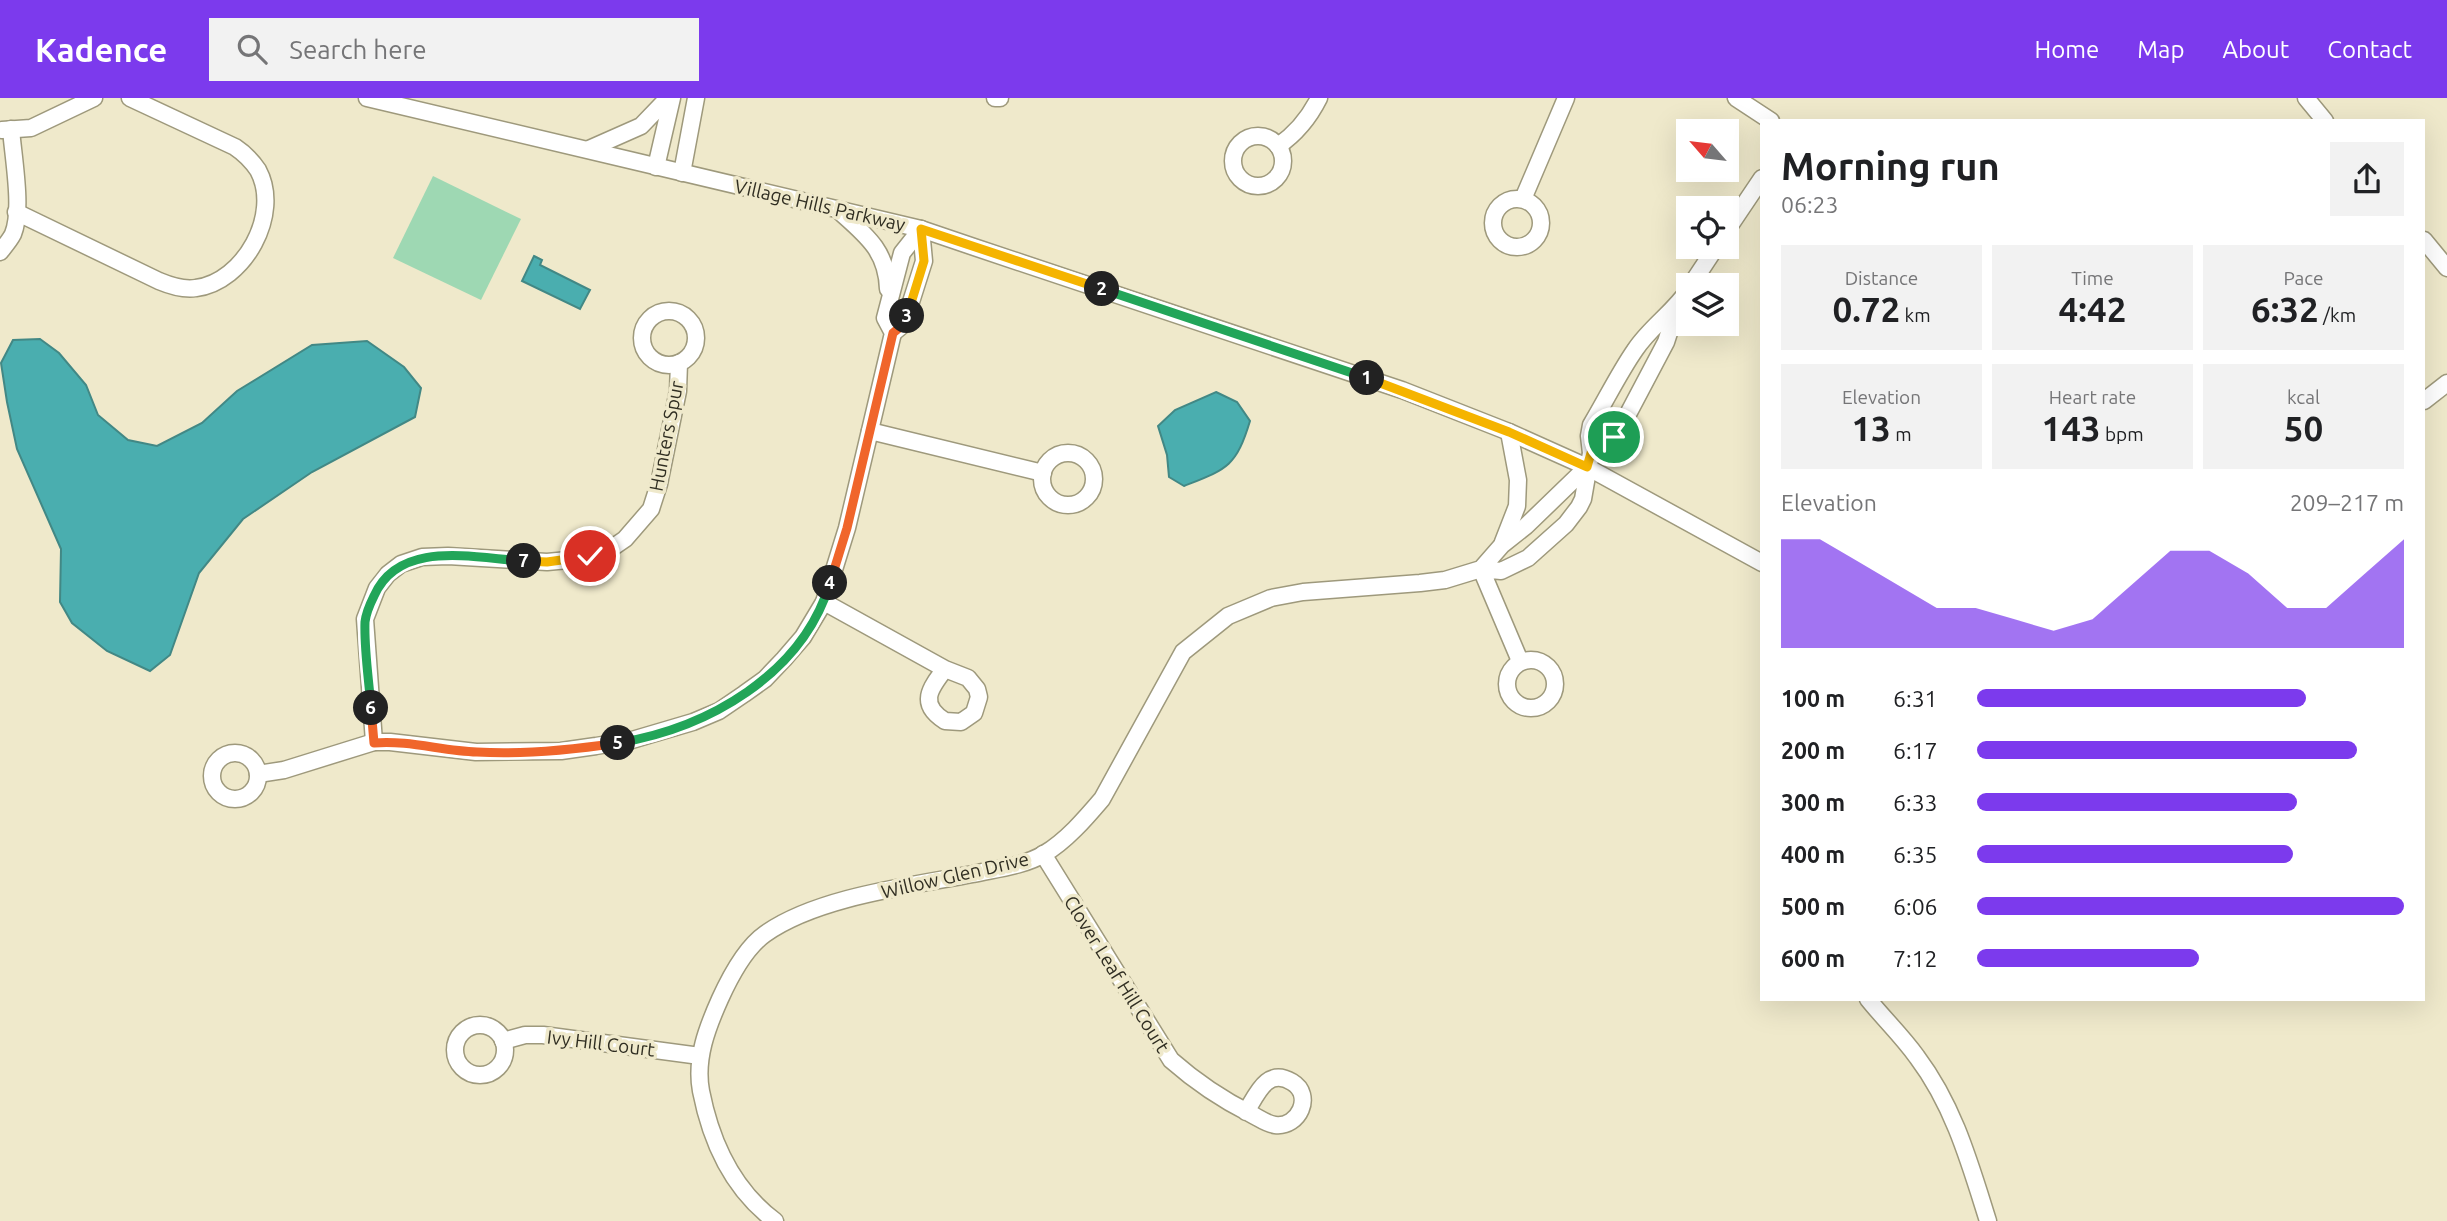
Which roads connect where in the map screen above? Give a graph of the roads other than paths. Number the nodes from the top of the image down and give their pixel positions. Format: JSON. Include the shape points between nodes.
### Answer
{"nodes":[{"id":1,"x":94,"y":98,"type":"edge"},
{"id":2,"x":130,"y":98,"type":"edge"},
{"id":3,"x":367,"y":98,"type":"edge"},
{"id":4,"x":670,"y":98,"type":"edge"},
{"id":5,"x":696,"y":98,"type":"edge"},
{"id":6,"x":1319,"y":98,"type":"edge"},
{"id":7,"x":1566,"y":98,"type":"edge"},
{"id":8,"x":1736,"y":98,"type":"edge"},
{"id":9,"x":2306,"y":98,"type":"edge"},
{"id":10,"x":1768,"y":119,"type":"edge"},
{"id":11,"x":2323,"y":119,"type":"edge"},
{"id":12,"x":5,"y":130,"type":"edge"},
{"id":13,"x":1278,"y":146,"type":"dead end"},
{"id":14,"x":589,"y":149,"type":"junction"},
{"id":15,"x":656,"y":167,"type":"junction"},
{"id":16,"x":682,"y":173,"type":"junction"},
{"id":17,"x":1760,"y":181,"type":"edge"},
{"id":18,"x":1523,"y":199,"type":"dead end"},
{"id":19,"x":837,"y":209,"type":"junction"},
{"id":20,"x":16,"y":212,"type":"junction"},
{"id":21,"x":1739,"y":212,"type":"edge"},
{"id":22,"x":921,"y":229,"type":"junction"},
{"id":23,"x":2425,"y":241,"type":"edge"},
{"id":24,"x":0,"y":252,"type":"edge"},
{"id":25,"x":2447,"y":268,"type":"edge"},
{"id":26,"x":889,"y":305,"type":"junction"},
{"id":27,"x":1676,"y":306,"type":"edge"},
{"id":28,"x":1676,"y":310,"type":"edge"},
{"id":29,"x":893,"y":333,"type":"junction"},
{"id":30,"x":678,"y":363,"type":"dead end"},
{"id":31,"x":2447,"y":383,"type":"edge"},
{"id":32,"x":2425,"y":400,"type":"edge"},
{"id":33,"x":870,"y":431,"type":"junction"},
{"id":34,"x":1509,"y":432,"type":"junction"},
{"id":35,"x":1589,"y":460,"type":"junction"},
{"id":36,"x":1043,"y":473,"type":"dead end"},
{"id":37,"x":1502,"y":545,"type":"junction"},
{"id":38,"x":1760,"y":562,"type":"edge"},
{"id":39,"x":1481,"y":569,"type":"junction"},
{"id":40,"x":824,"y":602,"type":"junction"},
{"id":41,"x":1520,"y":661,"type":"dead end"},
{"id":42,"x":953,"y":672,"type":"dead end"},
{"id":43,"x":374,"y":743,"type":"junction"},
{"id":44,"x":258,"y":774,"type":"dead end"},
{"id":45,"x":1043,"y":854,"type":"junction"},
{"id":46,"x":1870,"y":1001,"type":"edge"},
{"id":47,"x":503,"y":1041,"type":"dead end"},
{"id":48,"x":700,"y":1056,"type":"junction"},
{"id":49,"x":1246,"y":1112,"type":"junction"},
{"id":50,"x":775,"y":1221,"type":"edge"},
{"id":51,"x":1988,"y":1221,"type":"edge"}],
"edges":[{"from":1,"to":12,"type":"street","via":[[31,128]]},
{"from":2,"to":20,"type":"street","via":[[235,147],[258,171],[264,188],[261,224],[242,263],[214,284],[177,288]]},
{"from":3,"to":14,"type":"street","name":"Village Hills Parkway"},
{"from":4,"to":14,"type":"street","via":[[641,126]]},
{"from":4,"to":15,"type":"street"},
{"from":5,"to":16,"type":"street"},
{"from":6,"to":13,"type":"street","via":[[1296,133]]},
{"from":7,"to":18,"type":"street"},
{"from":8,"to":10,"type":"street"},
{"from":9,"to":11,"type":"street"},
{"from":12,"to":20,"type":"street","via":[[17,190]]},
{"from":14,"to":15,"type":"street","name":"Village Hills Parkway"},
{"from":15,"to":16,"type":"street","name":"Village Hills Parkway"},
{"from":16,"to":19,"type":"street","name":"Village Hills Parkway"},
{"from":17,"to":21,"type":"street"},
{"from":19,"to":22,"type":"street","name":"Village Hills Parkway"},
{"from":19,"to":26,"type":"street","via":[[876,246],[888,269]]},
{"from":20,"to":24,"type":"street","via":[[13,233]]},
{"from":22,"to":26,"type":"street","via":[[902,253]]},
{"from":22,"to":29,"type":"street","via":[[924,261],[904,324]]},
{"from":22,"to":34,"type":"street","name":"Village Hills Parkway","via":[[1402,390]]},
{"from":23,"to":25,"type":"street"},
{"from":26,"to":29,"type":"street","via":[[885,318]]},
{"from":27,"to":35,"type":"street","name":"Willow Glen Drive","via":[[1635,349],[1591,425]]},
{"from":28,"to":35,"type":"street","via":[[1666,342],[1618,433]]},
{"from":29,"to":33,"type":"street"},
{"from":30,"to":43,"type":"street","name":"Hunters Spur","via":[[678,391],[659,484],[651,509],[625,539],[609,550],[568,560],[422,557],[388,573],[377,587],[365,619]]},
{"from":31,"to":32,"type":"street"},
{"from":33,"to":36,"type":"street"},
{"from":33,"to":40,"type":"street"},
{"from":34,"to":35,"type":"street","name":"Village Hills Parkway"},
{"from":34,"to":37,"type":"street","via":[[1518,480],[1517,506]]},
{"from":35,"to":37,"type":"street"},
{"from":35,"to":38,"type":"street","name":"Village Hills Parkway"},
{"from":35,"to":39,"type":"street","name":"Willow Glen Drive","via":[[1583,499],[1566,524],[1528,558],[1501,571]]},
{"from":37,"to":39,"type":"street"},
{"from":39,"to":41,"type":"street"},
{"from":39,"to":45,"type":"street","name":"Willow Glen Drive","via":[[1445,580],[1303,592],[1271,598],[1228,616],[1183,652],[1102,799]]},
{"from":40,"to":42,"type":"street"},
{"from":40,"to":43,"type":"street","via":[[803,637],[765,679],[719,711],[668,731],[561,751],[476,752]]},
{"from":43,"to":44,"type":"street"},
{"from":45,"to":48,"type":"street","name":"Willow Glen Drive","via":[[1005,867],[853,897],[763,935],[723,994]]},
{"from":45,"to":49,"type":"street","name":"Clover Leaf Hill Court","via":[[1162,1049],[1198,1083]]},
{"from":46,"to":51,"type":"street","via":[[1919,1059],[1949,1110]]},
{"from":47,"to":48,"type":"street","name":"Ivy Hill Court","via":[[543,1035]]},
{"from":48,"to":50,"type":"street","name":"Willow Glen Drive","via":[[698,1075],[717,1149],[746,1195]]},
{"from":49,"to":49,"type":"street","name":"Clover Leaf Hill Court","via":[[1263,1083],[1278,1077],[1297,1084],[1301,1091],[1302,1110],[1290,1122],[1274,1125]]}]}
